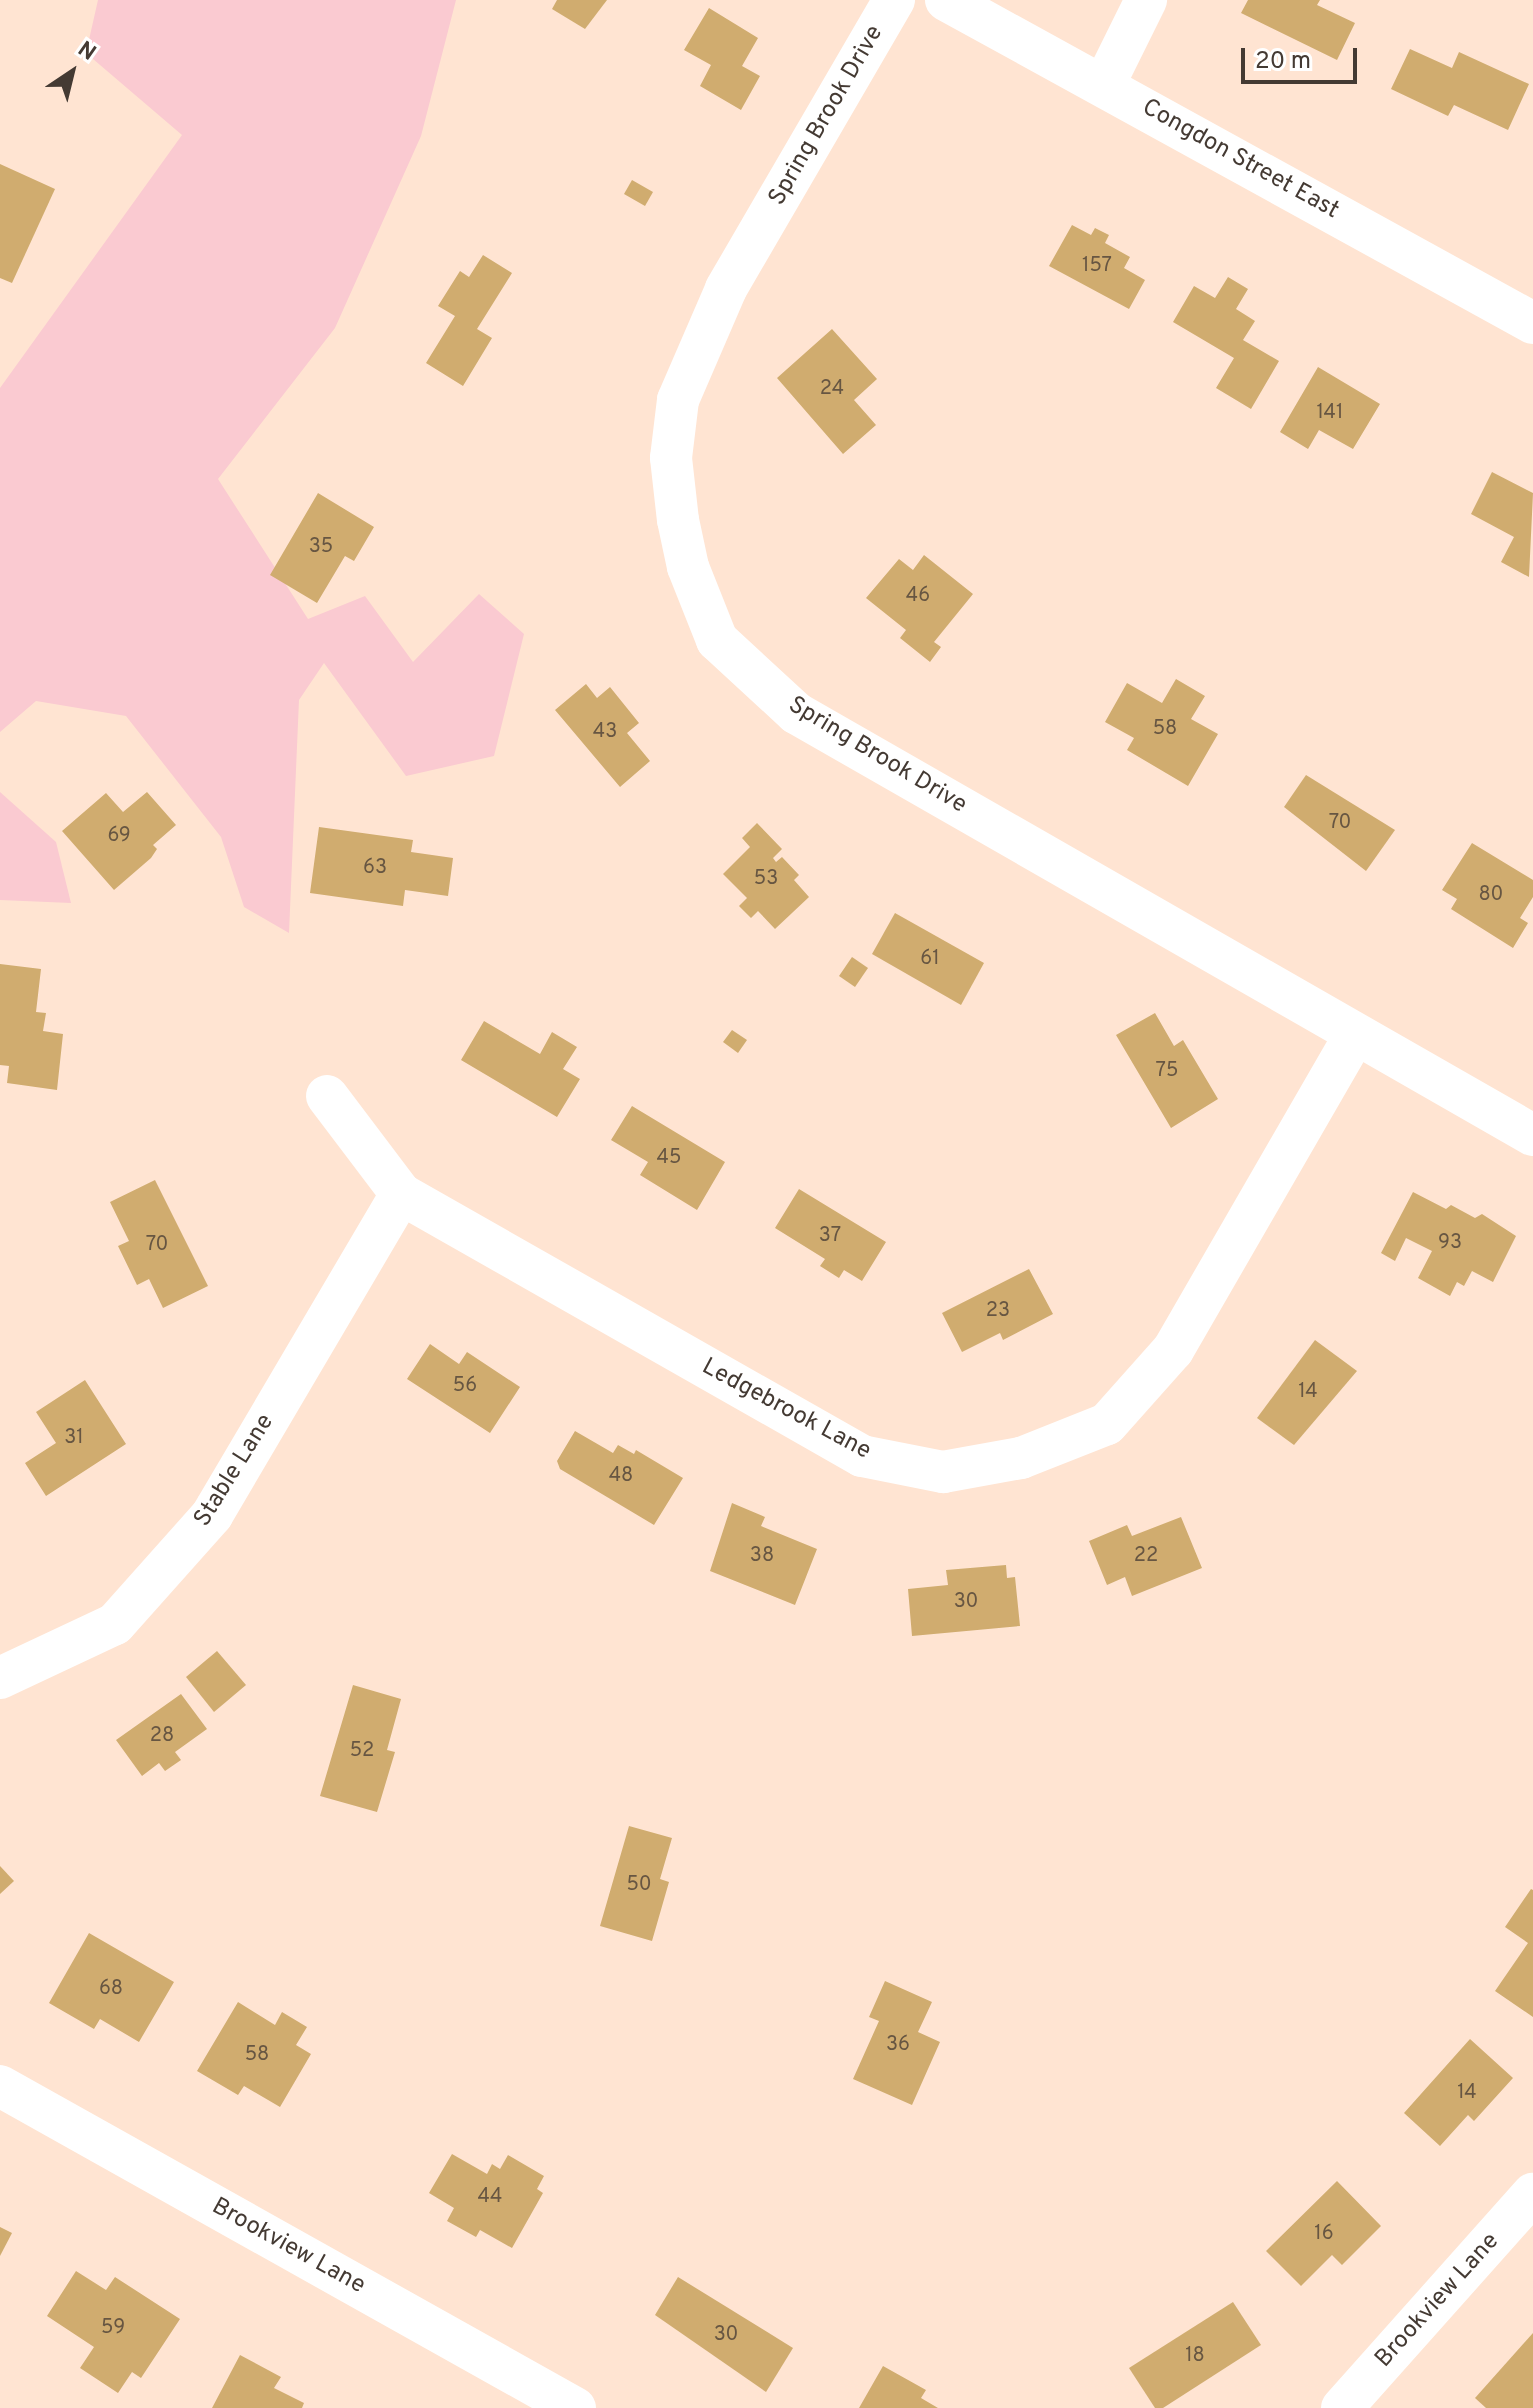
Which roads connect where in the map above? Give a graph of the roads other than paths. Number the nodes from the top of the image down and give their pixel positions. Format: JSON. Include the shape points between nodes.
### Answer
{"nodes":[{"id":1,"x":894,"y":0,"type":"edge"},
{"id":2,"x":946,"y":0,"type":"edge"},
{"id":3,"x":1146,"y":0,"type":"edge"},
{"id":4,"x":1104,"y":85,"type":"junction"},
{"id":5,"x":1533,"y":323,"type":"edge"},
{"id":6,"x":1355,"y":1035,"type":"junction"},
{"id":7,"x":327,"y":1096,"type":"dead end"},
{"id":8,"x":1533,"y":1135,"type":"edge"},
{"id":9,"x":401,"y":1194,"type":"junction"},
{"id":10,"x":0,"y":1678,"type":"edge"},
{"id":11,"x":0,"y":2086,"type":"edge"},
{"id":12,"x":1533,"y":2194,"type":"edge"},
{"id":13,"x":575,"y":2408,"type":"edge"},
{"id":14,"x":1342,"y":2408,"type":"edge"}],
"edges":[{"from":1,"to":6,"type":"street","name":"Spring Brook Drive","via":[[726,289],[678,400],[671,458],[678,520],[688,567],[717,640],[796,713]]},
{"from":2,"to":4,"type":"street","name":"Congdon Street East"},
{"from":3,"to":4,"type":"street"},
{"from":4,"to":5,"type":"street","name":"Congdon Street East"},
{"from":6,"to":8,"type":"street","name":"Spring Brook Drive"},
{"from":6,"to":9,"type":"street","name":"Ledgebrook Lane","via":[[1173,1350],[1107,1424],[1021,1458],[943,1472],[862,1456]]},
{"from":7,"to":9,"type":"street","name":"Ledgebrook Lane"},
{"from":9,"to":10,"type":"street","name":"Stable Lane","via":[[212,1515],[115,1624]]},
{"from":11,"to":13,"type":"street","name":"Brookview Lane"},
{"from":12,"to":14,"type":"street","name":"Brookview Lane"}]}
